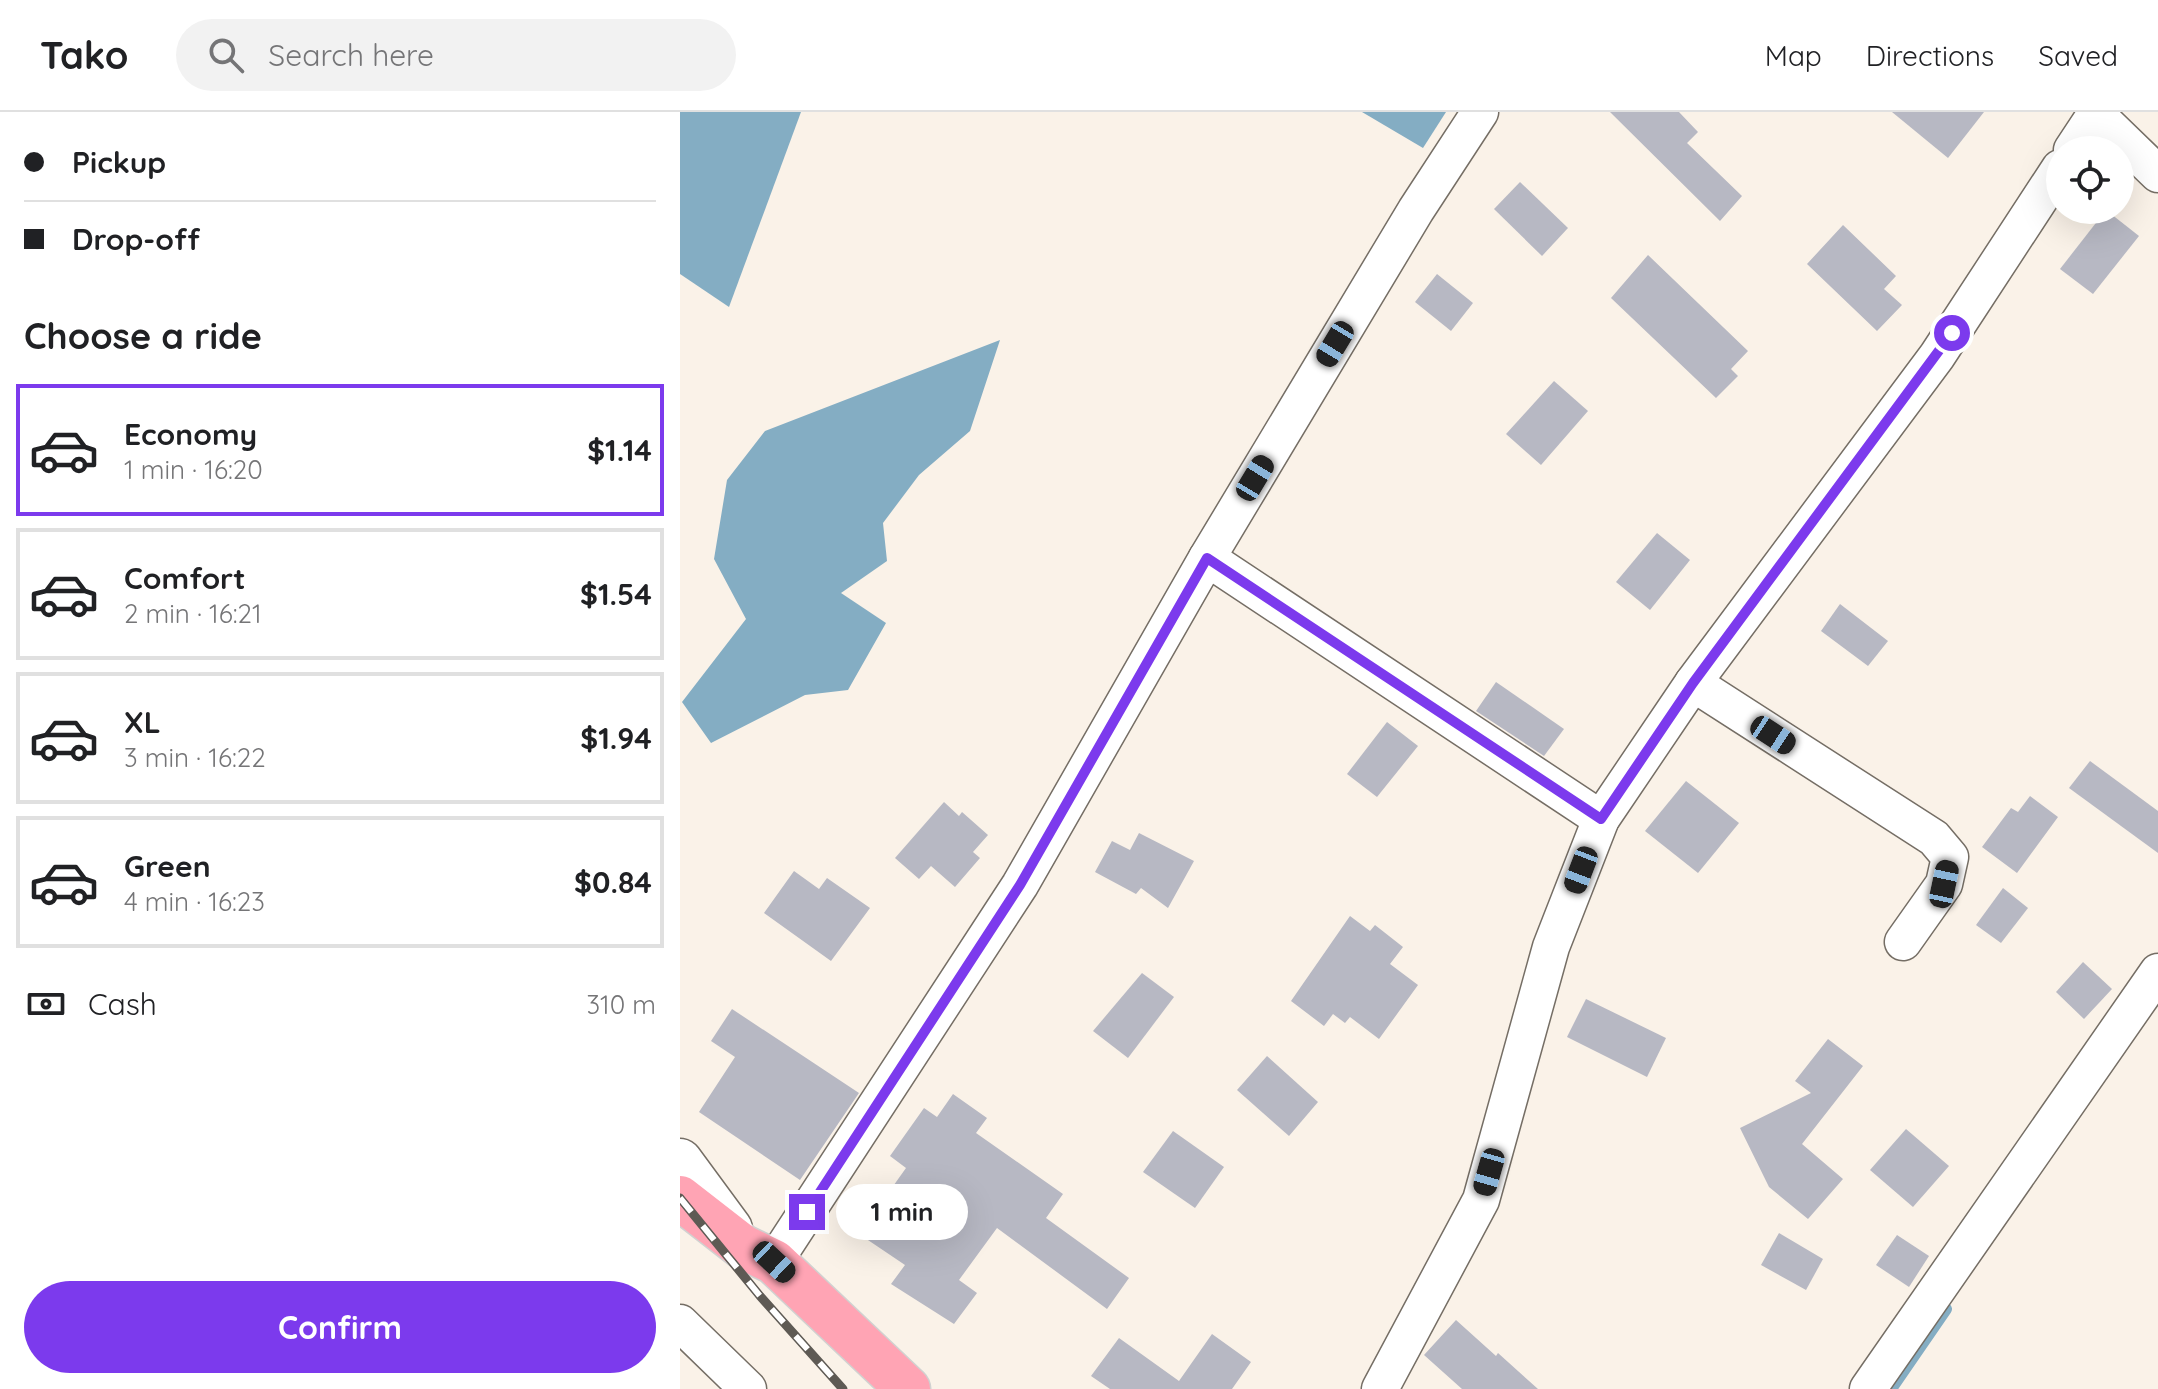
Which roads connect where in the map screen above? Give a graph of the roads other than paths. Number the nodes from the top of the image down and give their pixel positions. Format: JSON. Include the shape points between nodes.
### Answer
{"nodes":[{"id":1,"x":1480,"y":112,"type":"edge"},
{"id":2,"x":2095,"y":112,"type":"edge"},
{"id":3,"x":2080,"y":136,"type":"edge"},
{"id":4,"x":2158,"y":174,"type":"edge"},
{"id":5,"x":2046,"y":189,"type":"edge"},
{"id":6,"x":1207,"y":558,"type":"junction"},
{"id":7,"x":1693,"y":683,"type":"junction"},
{"id":8,"x":1601,"y":819,"type":"junction"},
{"id":9,"x":1903,"y":942,"type":"dead end"},
{"id":10,"x":2158,"y":972,"type":"edge"},
{"id":11,"x":680,"y":1161,"type":"edge"},
{"id":12,"x":680,"y":1198,"type":"edge"},
{"id":13,"x":759,"y":1254,"type":"junction"},
{"id":14,"x":680,"y":1323,"type":"edge"},
{"id":15,"x":748,"y":1389,"type":"edge"},
{"id":16,"x":908,"y":1389,"type":"edge"},
{"id":17,"x":1380,"y":1389,"type":"edge"},
{"id":18,"x":1868,"y":1389,"type":"edge"}],
"edges":[{"from":1,"to":6,"type":"street"},
{"from":2,"to":3,"type":"street"},
{"from":2,"to":4,"type":"street"},
{"from":5,"to":7,"type":"street","via":[[1937,356]]},
{"from":6,"to":8,"type":"street"},
{"from":6,"to":13,"type":"street","via":[[1020,885]]},
{"from":7,"to":8,"type":"street"},
{"from":7,"to":9,"type":"street","via":[[1934,838],[1950,857],[1944,884]]},
{"from":8,"to":17,"type":"street","via":[[1551,947],[1481,1200]]},
{"from":10,"to":18,"type":"street"},
{"from":11,"to":13,"type":"street"},
{"from":12,"to":13,"type":"highway"},
{"from":13,"to":16,"type":"highway"},
{"from":14,"to":15,"type":"street"}]}
